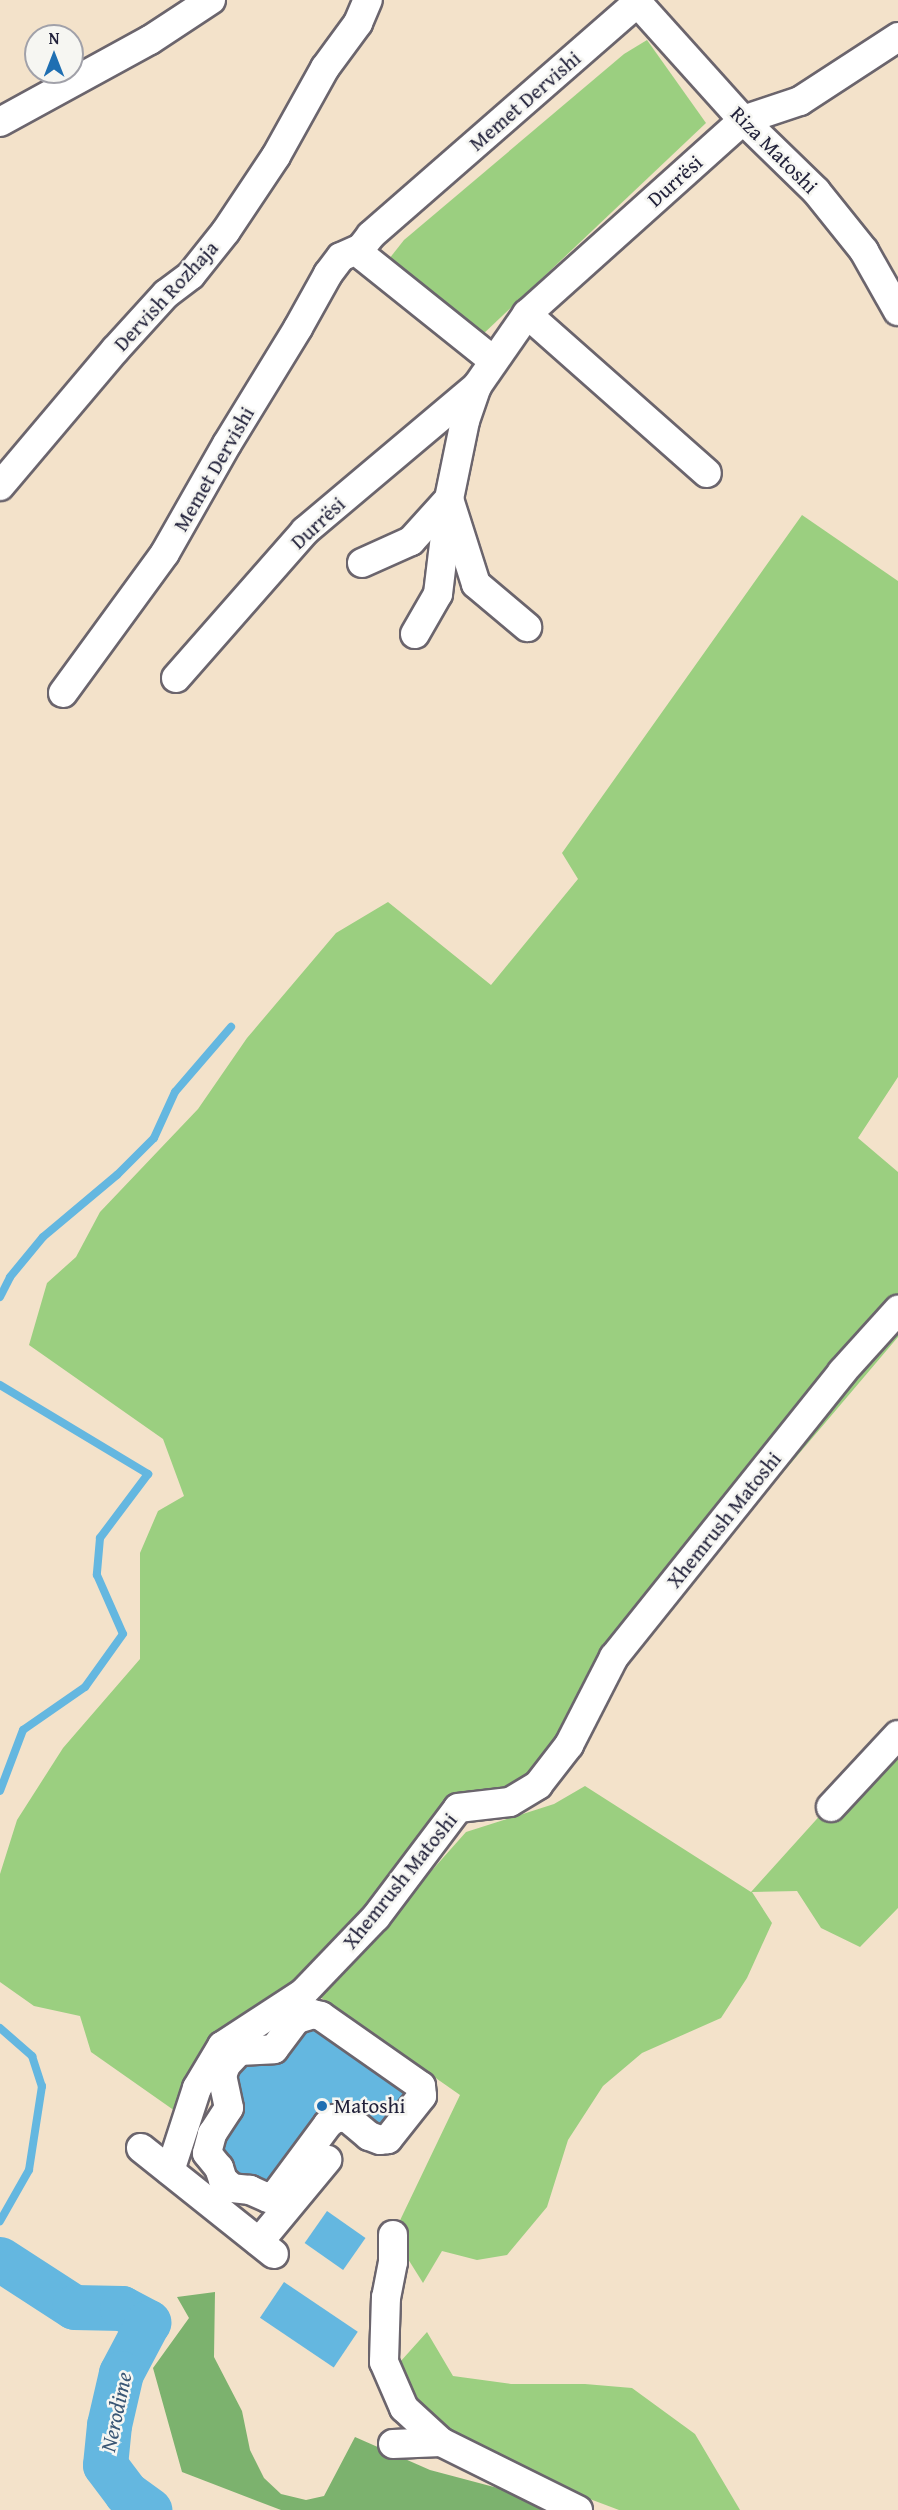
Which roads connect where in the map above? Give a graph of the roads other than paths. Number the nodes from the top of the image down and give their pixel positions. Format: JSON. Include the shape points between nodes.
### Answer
{"nodes":[{"id":1,"x":211,"y":0,"type":"edge"},
{"id":2,"x":368,"y":0,"type":"edge"},
{"id":3,"x":635,"y":2,"type":"edge"},
{"id":4,"x":898,"y":37,"type":"edge"},
{"id":5,"x":743,"y":120,"type":"junction"},
{"id":6,"x":0,"y":122,"type":"edge"},
{"id":7,"x":361,"y":248,"type":"junction"},
{"id":8,"x":898,"y":311,"type":"edge"},
{"id":9,"x":527,"y":314,"type":"junction"},
{"id":10,"x":494,"y":361,"type":"junction"},
{"id":11,"x":477,"y":386,"type":"junction"},
{"id":12,"x":707,"y":473,"type":"dead end"},
{"id":13,"x":0,"y":486,"type":"edge"},
{"id":14,"x":449,"y":499,"type":"junction"},
{"id":15,"x":362,"y":563,"type":"dead end"},
{"id":16,"x":527,"y":627,"type":"dead end"},
{"id":17,"x":415,"y":634,"type":"dead end"},
{"id":18,"x":176,"y":678,"type":"dead end"},
{"id":19,"x":63,"y":693,"type":"dead end"},
{"id":20,"x":898,"y":1310,"type":"edge"},
{"id":21,"x":898,"y":1735,"type":"edge"},
{"id":22,"x":831,"y":1807,"type":"dead end"},
{"id":23,"x":141,"y":2148,"type":"dead end"},
{"id":24,"x":325,"y":2158,"type":"junction"},
{"id":25,"x":170,"y":2171,"type":"junction"},
{"id":26,"x":219,"y":2194,"type":"junction"},
{"id":27,"x":393,"y":2235,"type":"dead end"},
{"id":28,"x":441,"y":2442,"type":"junction"},
{"id":29,"x":393,"y":2444,"type":"dead end"},
{"id":30,"x":578,"y":2510,"type":"edge"}],
"edges":[{"from":1,"to":6,"type":"street","via":[[150,40]]},
{"from":2,"to":13,"type":"street","name":"Dervish Rozhaja","via":[[358,23],[325,68],[276,156],[226,231],[191,275],[166,294],[115,350]]},
{"from":3,"to":5,"type":"street","name":"Riza Matoshi"},
{"from":3,"to":7,"type":"street","name":"Memet Dervishi"},
{"from":4,"to":5,"type":"street","via":[[800,101]]},
{"from":5,"to":8,"type":"street","name":"Riza Matoshi","via":[[823,200],[864,251]]},
{"from":5,"to":9,"type":"street","name":"Durrësi"},
{"from":7,"to":10,"type":"street","via":[[364,257]]},
{"from":7,"to":19,"type":"street","name":"Memet Dervishi","via":[[341,257],[328,274],[165,553]]},
{"from":9,"to":10,"type":"street","name":"Durrësi"},
{"from":9,"to":12,"type":"street"},
{"from":10,"to":11,"type":"street","name":"Durrësi"},
{"from":11,"to":14,"type":"street","name":"Durrësi","via":[[465,421]]},
{"from":11,"to":18,"type":"street","name":"Durrësi","via":[[305,531]]},
{"from":14,"to":15,"type":"street","via":[[411,541]]},
{"from":14,"to":16,"type":"street","name":"Durrësi","via":[[476,584]]},
{"from":14,"to":17,"type":"street","name":"Durrësi","via":[[438,594]]},
{"from":20,"to":25,"type":"street","name":"Xhemrush Matoshi","via":[[842,1372],[614,1657],[569,1745],[538,1785],[510,1802],[458,1808],[376,1917],[303,1993],[222,2046],[197,2088]]},
{"from":21,"to":22,"type":"street"},
{"from":23,"to":25,"type":"street"},
{"from":24,"to":26,"type":"street","via":[[268,2198],[250,2190]]},
{"from":24,"to":26,"type":"street","via":[[267,2248]]},
{"from":24,"to":26,"type":"street","via":[[328,2124],[338,2117],[346,2117],[369,2136],[388,2139],[422,2096],[421,2086],[313,2014],[297,2019],[274,2049],[238,2051],[226,2065],[222,2076],[229,2108],[212,2134],[207,2153]]},
{"from":25,"to":26,"type":"street"},
{"from":27,"to":28,"type":"street","via":[[384,2362],[404,2408]]},
{"from":28,"to":29,"type":"street"},
{"from":28,"to":30,"type":"street"}]}
